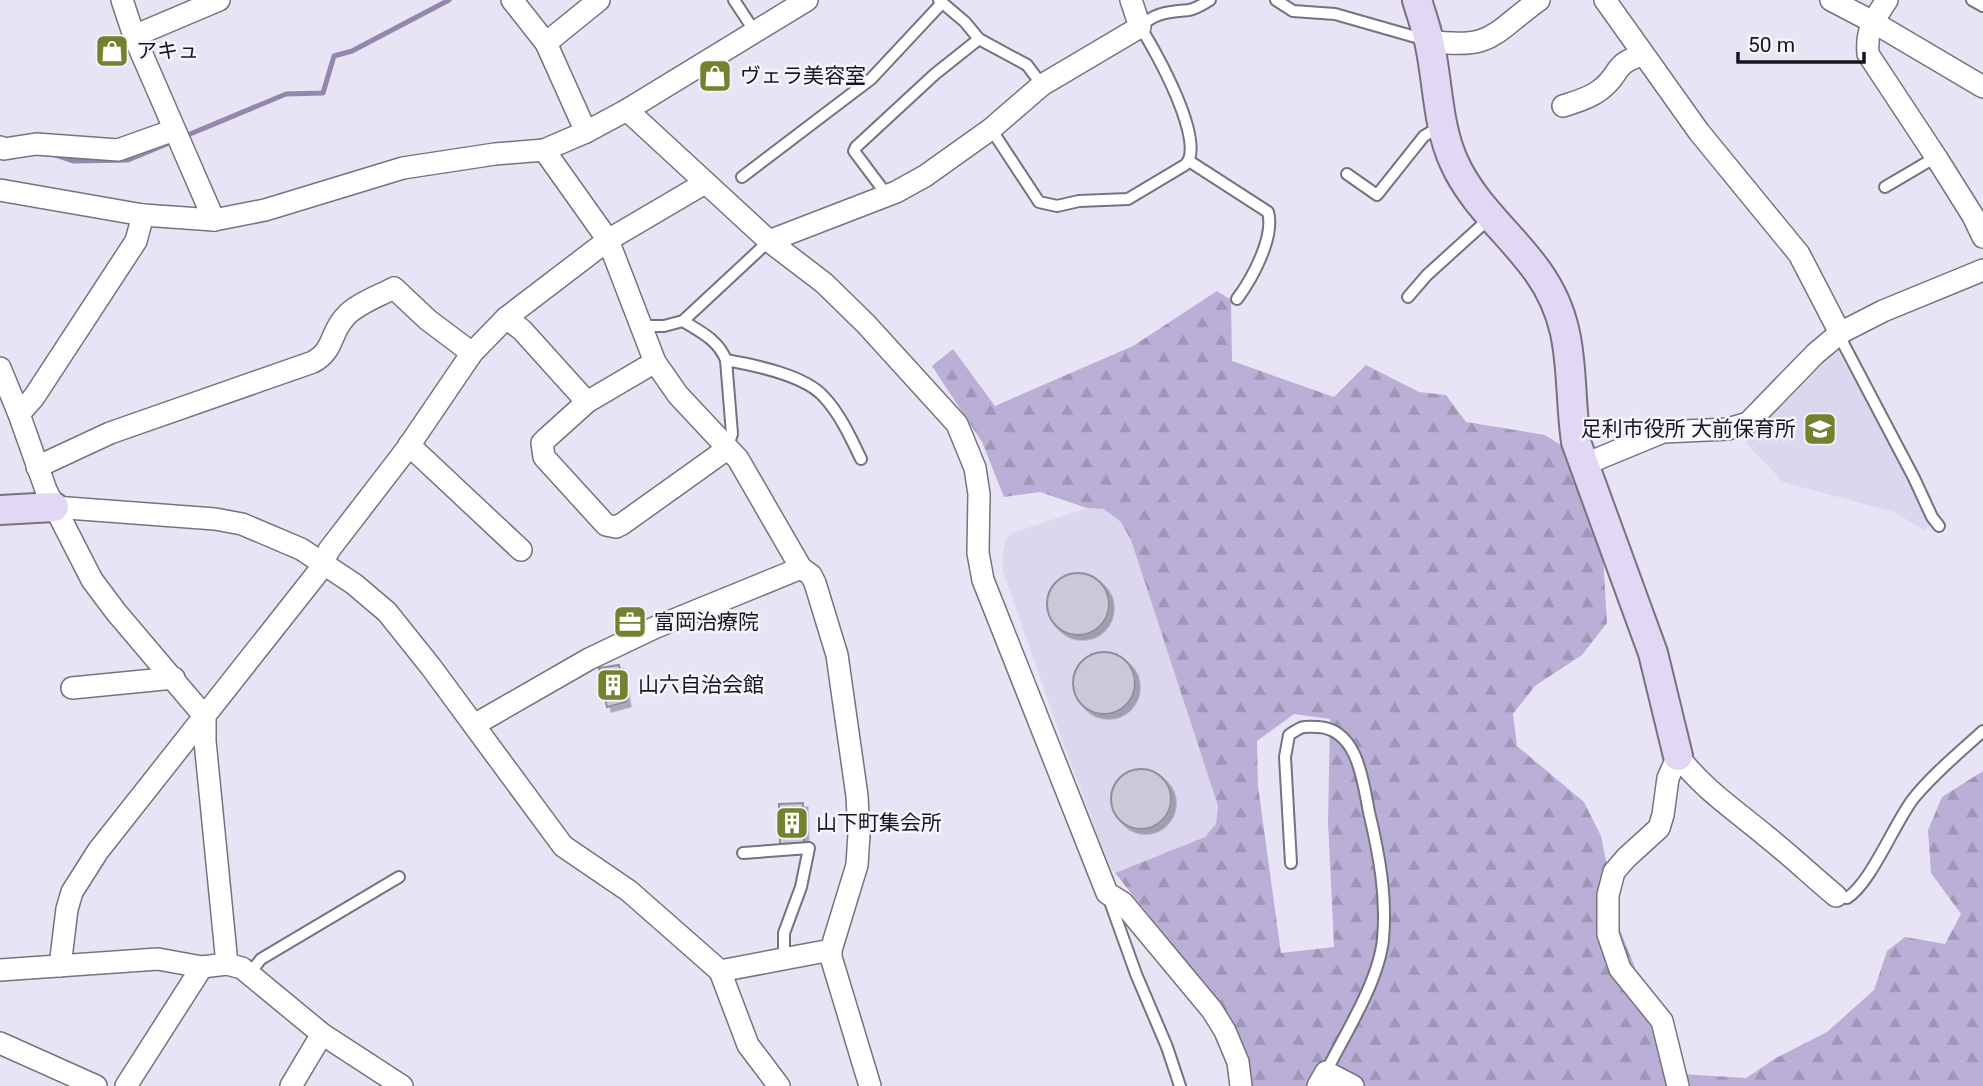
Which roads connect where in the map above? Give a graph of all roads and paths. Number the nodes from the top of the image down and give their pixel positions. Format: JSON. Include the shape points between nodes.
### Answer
{"nodes":[{"id":1,"x":122,"y":0,"type":"edge"},
{"id":2,"x":219,"y":0,"type":"edge"},
{"id":3,"x":512,"y":0,"type":"edge"},
{"id":4,"x":600,"y":0,"type":"edge"},
{"id":5,"x":734,"y":0,"type":"edge"},
{"id":6,"x":807,"y":0,"type":"edge"},
{"id":7,"x":1131,"y":0,"type":"edge"},
{"id":8,"x":1210,"y":0,"type":"edge"},
{"id":9,"x":1276,"y":0,"type":"edge"},
{"id":10,"x":1417,"y":0,"type":"edge"},
{"id":11,"x":1539,"y":0,"type":"edge"},
{"id":12,"x":1605,"y":0,"type":"edge"},
{"id":13,"x":1831,"y":0,"type":"edge"},
{"id":14,"x":1887,"y":0,"type":"edge"},
{"id":15,"x":1972,"y":0,"type":"edge"},
{"id":16,"x":940,"y":1,"type":"edge"},
{"id":17,"x":1983,"y":6,"type":"edge"},
{"id":18,"x":1873,"y":22,"type":"junction"},
{"id":19,"x":1140,"y":27,"type":"junction"},
{"id":20,"x":755,"y":32,"type":"junction"},
{"id":21,"x":134,"y":36,"type":"junction"},
{"id":22,"x":979,"y":39,"type":"junction"},
{"id":23,"x":1429,"y":41,"type":"junction"},
{"id":24,"x":546,"y":43,"type":"junction"},
{"id":25,"x":1643,"y":55,"type":"junction"},
{"id":26,"x":1042,"y":85,"type":"junction"},
{"id":27,"x":1983,"y":87,"type":"edge"},
{"id":28,"x":1563,"y":106,"type":"dead end"},
{"id":29,"x":627,"y":110,"type":"junction"},
{"id":30,"x":1443,"y":125,"type":"junction"},
{"id":31,"x":991,"y":129,"type":"junction"},
{"id":32,"x":174,"y":130,"type":"junction"},
{"id":33,"x":586,"y":132,"type":"junction"},
{"id":34,"x":0,"y":147,"type":"edge"},
{"id":35,"x":544,"y":150,"type":"junction"},
{"id":36,"x":1936,"y":157,"type":"junction"},
{"id":37,"x":1189,"y":162,"type":"junction"},
{"id":38,"x":1347,"y":173,"type":"dead end"},
{"id":39,"x":742,"y":177,"type":"dead end"},
{"id":40,"x":705,"y":183,"type":"junction"},
{"id":41,"x":1885,"y":187,"type":"dead end"},
{"id":42,"x":0,"y":190,"type":"edge"},
{"id":43,"x":887,"y":195,"type":"junction"},
{"id":44,"x":143,"y":215,"type":"junction"},
{"id":45,"x":1491,"y":217,"type":"junction"},
{"id":46,"x":214,"y":220,"type":"junction"},
{"id":47,"x":1983,"y":237,"type":"edge"},
{"id":48,"x":608,"y":240,"type":"junction"},
{"id":49,"x":769,"y":241,"type":"junction"},
{"id":50,"x":1983,"y":270,"type":"edge"},
{"id":51,"x":1408,"y":298,"type":"dead end"},
{"id":52,"x":1237,"y":299,"type":"dead end"},
{"id":53,"x":506,"y":318,"type":"junction"},
{"id":54,"x":683,"y":321,"type":"junction"},
{"id":55,"x":643,"y":326,"type":"junction"},
{"id":56,"x":1840,"y":333,"type":"junction"},
{"id":57,"x":472,"y":353,"type":"junction"},
{"id":58,"x":726,"y":360,"type":"junction"},
{"id":59,"x":655,"y":362,"type":"junction"},
{"id":60,"x":0,"y":368,"type":"edge"},
{"id":61,"x":587,"y":402,"type":"junction"},
{"id":62,"x":19,"y":414,"type":"junction"},
{"id":63,"x":409,"y":445,"type":"junction"},
{"id":64,"x":727,"y":449,"type":"junction"},
{"id":65,"x":861,"y":459,"type":"dead end"},
{"id":66,"x":1583,"y":465,"type":"junction"},
{"id":67,"x":37,"y":467,"type":"junction"},
{"id":68,"x":54,"y":507,"type":"junction"},
{"id":69,"x":0,"y":510,"type":"edge"},
{"id":70,"x":1939,"y":526,"type":"dead end"},
{"id":71,"x":521,"y":550,"type":"dead end"},
{"id":72,"x":323,"y":562,"type":"junction"},
{"id":73,"x":801,"y":568,"type":"junction"},
{"id":74,"x":174,"y":678,"type":"junction"},
{"id":75,"x":72,"y":688,"type":"dead end"},
{"id":76,"x":205,"y":717,"type":"junction"},
{"id":77,"x":474,"y":725,"type":"junction"},
{"id":78,"x":1983,"y":732,"type":"edge"},
{"id":79,"x":1678,"y":756,"type":"junction"},
{"id":80,"x":743,"y":853,"type":"dead end"},
{"id":81,"x":1291,"y":863,"type":"dead end"},
{"id":82,"x":399,"y":877,"type":"dead end"},
{"id":83,"x":1107,"y":893,"type":"junction"},
{"id":84,"x":1836,"y":896,"type":"joint"},
{"id":85,"x":831,"y":950,"type":"junction"},
{"id":86,"x":784,"y":958,"type":"junction"},
{"id":87,"x":227,"y":964,"type":"junction"},
{"id":88,"x":60,"y":966,"type":"junction"},
{"id":89,"x":202,"y":967,"type":"junction"},
{"id":90,"x":0,"y":970,"type":"edge"},
{"id":91,"x":720,"y":971,"type":"junction"},
{"id":92,"x":250,"y":973,"type":"junction"},
{"id":93,"x":322,"y":1034,"type":"junction"},
{"id":94,"x":0,"y":1043,"type":"edge"},
{"id":95,"x":1322,"y":1079,"type":"edge"},
{"id":96,"x":96,"y":1086,"type":"edge"},
{"id":97,"x":125,"y":1086,"type":"edge"},
{"id":98,"x":291,"y":1086,"type":"edge"},
{"id":99,"x":402,"y":1086,"type":"edge"},
{"id":100,"x":779,"y":1086,"type":"edge"},
{"id":101,"x":870,"y":1086,"type":"edge"},
{"id":102,"x":1180,"y":1086,"type":"edge"},
{"id":103,"x":1241,"y":1086,"type":"edge"},
{"id":104,"x":1353,"y":1086,"type":"edge"},
{"id":105,"x":1678,"y":1086,"type":"edge"}],
"edges":[{"from":1,"to":21,"type":"street"},
{"from":2,"to":21,"type":"street"},
{"from":3,"to":24,"type":"street"},
{"from":4,"to":24,"type":"street"},
{"from":5,"to":20,"type":"lane"},
{"from":6,"to":20,"type":"street"},
{"from":7,"to":19,"type":"street"},
{"from":8,"to":19,"type":"lane","via":[[1189,10],[1170,10]]},
{"from":9,"to":23,"type":"lane","via":[[1293,11],[1335,14]]},
{"from":10,"to":23,"type":"street"},
{"from":11,"to":23,"type":"street","via":[[1503,30],[1475,43]]},
{"from":12,"to":25,"type":"street"},
{"from":13,"to":18,"type":"street"},
{"from":14,"to":18,"type":"street"},
{"from":15,"to":17,"type":"lane"},
{"from":16,"to":22,"type":"lane"},
{"from":16,"to":39,"type":"lane","via":[[871,79]]},
{"from":18,"to":27,"type":"street"},
{"from":18,"to":36,"type":"street","via":[[1867,37],[1868,54]]},
{"from":19,"to":26,"type":"street"},
{"from":19,"to":37,"type":"lane","via":[[1183,113],[1192,147]]},
{"from":20,"to":29,"type":"street"},
{"from":21,"to":32,"type":"street"},
{"from":22,"to":26,"type":"lane","via":[[1027,65]]},
{"from":22,"to":43,"type":"lane","via":[[856,147],[854,151]]},
{"from":23,"to":30,"type":"street"},
{"from":24,"to":33,"type":"street"},
{"from":25,"to":28,"type":"street","via":[[1622,63],[1595,94]]},
{"from":25,"to":56,"type":"street","via":[[1799,254]]},
{"from":26,"to":31,"type":"street"},
{"from":29,"to":33,"type":"street"},
{"from":29,"to":40,"type":"street"},
{"from":30,"to":38,"type":"lane","via":[[1424,136],[1377,195]]},
{"from":30,"to":45,"type":"street","via":[[1453,161]]},
{"from":31,"to":37,"type":"lane","via":[[1039,202],[1047,205],[1128,199]]},
{"from":31,"to":43,"type":"street","via":[[925,176]]},
{"from":32,"to":34,"type":"street","via":[[118,150],[36,144]]},
{"from":32,"to":46,"type":"street"},
{"from":33,"to":35,"type":"street"},
{"from":35,"to":46,"type":"street","via":[[403,168],[265,210]]},
{"from":35,"to":48,"type":"street"},
{"from":36,"to":41,"type":"lane"},
{"from":36,"to":47,"type":"street"},
{"from":37,"to":52,"type":"lane","via":[[1268,212],[1271,222],[1253,278]]},
{"from":40,"to":48,"type":"street"},
{"from":40,"to":49,"type":"street"},
{"from":42,"to":44,"type":"street"},
{"from":43,"to":49,"type":"street"},
{"from":44,"to":46,"type":"street"},
{"from":44,"to":62,"type":"street","via":[[136,241]]},
{"from":45,"to":51,"type":"lane"},
{"from":45,"to":66,"type":"street","via":[[1538,272],[1563,323],[1571,359],[1572,414]]},
{"from":48,"to":53,"type":"street"},
{"from":48,"to":55,"type":"street"},
{"from":49,"to":54,"type":"lane"},
{"from":49,"to":83,"type":"street","via":[[824,283],[957,424],[975,468],[983,580]]},
{"from":50,"to":56,"type":"street"},
{"from":53,"to":57,"type":"street"},
{"from":53,"to":61,"type":"street"},
{"from":54,"to":55,"type":"lane"},
{"from":54,"to":58,"type":"lane","via":[[713,340]]},
{"from":55,"to":59,"type":"street"},
{"from":56,"to":66,"type":"street","via":[[1748,423],[1728,429],[1663,432]]},
{"from":56,"to":70,"type":"lane"},
{"from":57,"to":63,"type":"street"},
{"from":57,"to":67,"type":"street","via":[[394,288],[347,313],[325,356],[110,433]]},
{"from":58,"to":64,"type":"lane","via":[[732,434]]},
{"from":58,"to":65,"type":"lane","via":[[768,369],[819,392]]},
{"from":59,"to":61,"type":"street"},
{"from":59,"to":64,"type":"street"},
{"from":60,"to":62,"type":"street"},
{"from":61,"to":64,"type":"street","via":[[542,443],[542,450],[611,527],[622,524]]},
{"from":62,"to":67,"type":"street"},
{"from":63,"to":71,"type":"street"},
{"from":63,"to":72,"type":"street"},
{"from":64,"to":73,"type":"street","via":[[738,458]]},
{"from":66,"to":79,"type":"street","via":[[1654,653]]},
{"from":67,"to":68,"type":"street"},
{"from":68,"to":69,"type":"street"},
{"from":68,"to":72,"type":"street","via":[[242,524]]},
{"from":68,"to":74,"type":"street","via":[[92,580]]},
{"from":72,"to":76,"type":"street"},
{"from":72,"to":77,"type":"street","via":[[387,612]]},
{"from":73,"to":77,"type":"street","via":[[589,659]]},
{"from":73,"to":85,"type":"street","via":[[813,579],[837,655],[857,796],[857,865]]},
{"from":74,"to":75,"type":"street"},
{"from":74,"to":76,"type":"street"},
{"from":76,"to":87,"type":"street"},
{"from":76,"to":88,"type":"street","via":[[98,851],[72,892]]},
{"from":77,"to":91,"type":"street","via":[[563,846],[629,891]]},
{"from":78,"to":84,"type":"lane","via":[[1914,799],[1859,887],[1847,898]]},
{"from":79,"to":84,"type":"street","via":[[1703,786]]},
{"from":79,"to":105,"type":"street","via":[[1668,778],[1659,828],[1614,872],[1608,895],[1608,934],[1620,969],[1662,1021]]},
{"from":80,"to":86,"type":"lane","via":[[808,848],[801,887],[784,933]]},
{"from":81,"to":95,"type":"lane","via":[[1285,757],[1289,735],[1302,726],[1329,727],[1350,747],[1359,764],[1381,865],[1383,941],[1375,975]]},
{"from":82,"to":92,"type":"lane","via":[[261,959]]},
{"from":83,"to":102,"type":"lane"},
{"from":83,"to":103,"type":"street","via":[[1123,903],[1212,1010],[1238,1062]]},
{"from":85,"to":86,"type":"street"},
{"from":85,"to":101,"type":"street"},
{"from":86,"to":91,"type":"street"},
{"from":87,"to":89,"type":"street"},
{"from":87,"to":92,"type":"street"},
{"from":88,"to":89,"type":"street","via":[[158,959]]},
{"from":88,"to":90,"type":"street"},
{"from":89,"to":97,"type":"street"},
{"from":91,"to":100,"type":"street","via":[[748,1045]]},
{"from":92,"to":93,"type":"street"},
{"from":93,"to":98,"type":"street"},
{"from":93,"to":99,"type":"street"},
{"from":94,"to":96,"type":"street"},
{"from":95,"to":104,"type":"street"}]}
